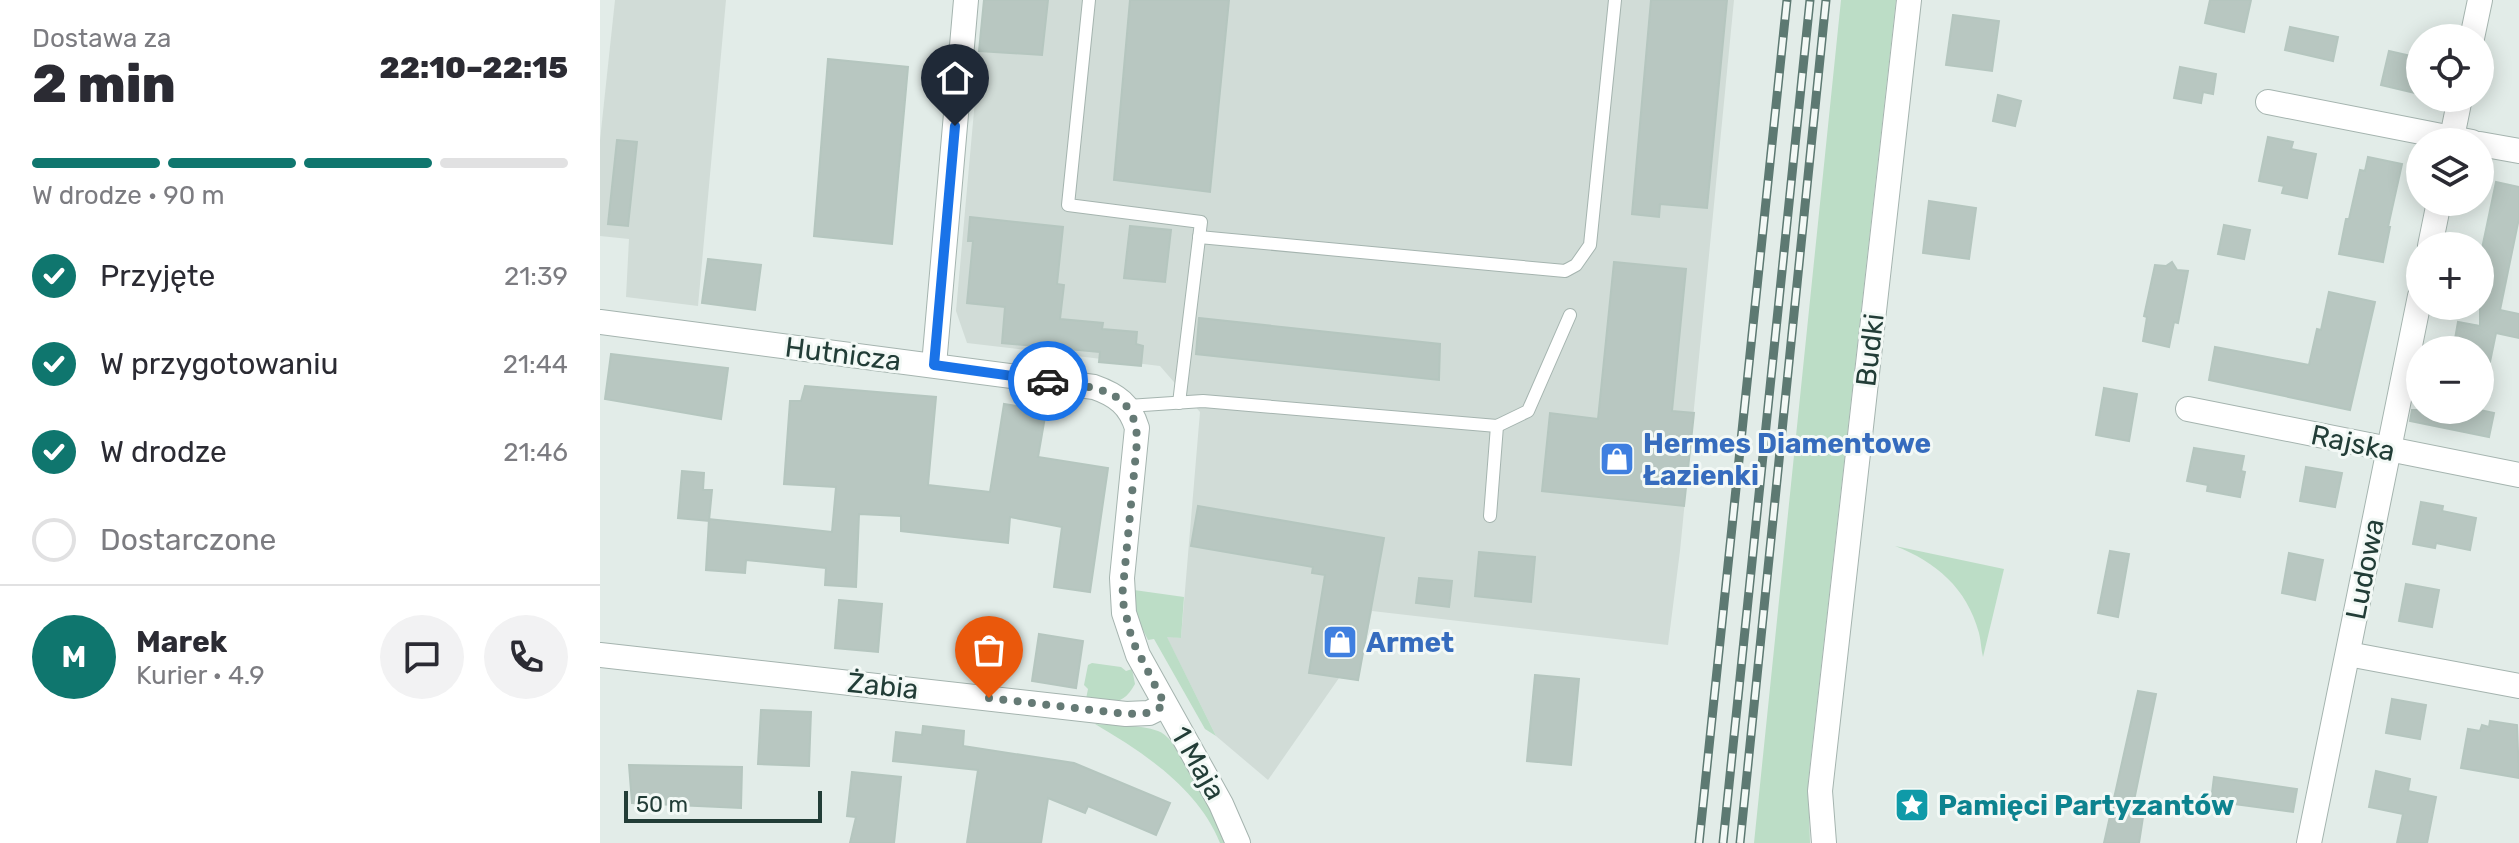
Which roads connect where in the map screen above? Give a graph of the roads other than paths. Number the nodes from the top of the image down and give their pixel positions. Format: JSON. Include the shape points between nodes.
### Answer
{"nodes":[{"id":1,"x":966,"y":0,"type":"edge"},
{"id":2,"x":1089,"y":0,"type":"edge"},
{"id":3,"x":1615,"y":0,"type":"edge"},
{"id":4,"x":1909,"y":0,"type":"edge"},
{"id":5,"x":2480,"y":0,"type":"edge"},
{"id":6,"x":2475,"y":24,"type":"edge"},
{"id":7,"x":2268,"y":102,"type":"dead end"},
{"id":8,"x":2406,"y":130,"type":"edge"},
{"id":9,"x":2494,"y":147,"type":"edge"},
{"id":10,"x":2519,"y":151,"type":"edge"},
{"id":11,"x":1199,"y":237,"type":"junction"},
{"id":12,"x":1570,"y":315,"type":"dead end"},
{"id":13,"x":2415,"y":320,"type":"edge"},
{"id":14,"x":600,"y":322,"type":"edge"},
{"id":15,"x":934,"y":365,"type":"junction"},
{"id":16,"x":1179,"y":403,"type":"junction"},
{"id":17,"x":1128,"y":406,"type":"junction"},
{"id":18,"x":2188,"y":409,"type":"dead end"},
{"id":19,"x":1497,"y":426,"type":"junction"},
{"id":20,"x":2389,"y":451,"type":"junction"},
{"id":21,"x":2519,"y":475,"type":"edge"},
{"id":22,"x":1490,"y":516,"type":"dead end"},
{"id":23,"x":2348,"y":654,"type":"junction"},
{"id":24,"x":600,"y":655,"type":"edge"},
{"id":25,"x":2519,"y":686,"type":"edge"},
{"id":26,"x":1165,"y":705,"type":"junction"},
{"id":27,"x":1238,"y":843,"type":"edge"},
{"id":28,"x":1824,"y":843,"type":"edge"},
{"id":29,"x":2309,"y":843,"type":"edge"}],
"edges":[{"from":1,"to":15,"type":"street"},
{"from":2,"to":11,"type":"lane","via":[[1068,205],[1201,222]]},
{"from":3,"to":11,"type":"lane","via":[[1590,245],[1576,265],[1565,271]]},
{"from":4,"to":28,"type":"street","name":"Budki","via":[[1820,791]]},
{"from":5,"to":6,"type":"street"},
{"from":7,"to":8,"type":"street"},
{"from":9,"to":10,"type":"street"},
{"from":11,"to":16,"type":"lane"},
{"from":12,"to":19,"type":"lane","via":[[1528,411]]},
{"from":13,"to":20,"type":"street","name":"Ludowa"},
{"from":14,"to":15,"type":"street","name":"Hutnicza"},
{"from":15,"to":17,"type":"street","name":"Hutnicza","via":[[1094,387]]},
{"from":16,"to":17,"type":"lane"},
{"from":16,"to":19,"type":"lane"},
{"from":17,"to":26,"type":"street","name":"1 Maja","via":[[1137,442],[1122,578],[1124,613]]},
{"from":18,"to":20,"type":"street","name":"Rajska"},
{"from":19,"to":22,"type":"lane"},
{"from":20,"to":21,"type":"street","name":"Rajska"},
{"from":20,"to":23,"type":"street","name":"Ludowa"},
{"from":23,"to":25,"type":"street"},
{"from":23,"to":29,"type":"street","name":"Ludowa"},
{"from":24,"to":26,"type":"street","name":"Żabia","via":[[1126,714],[1149,713]]},
{"from":26,"to":27,"type":"street","name":"1 Maja"}]}
